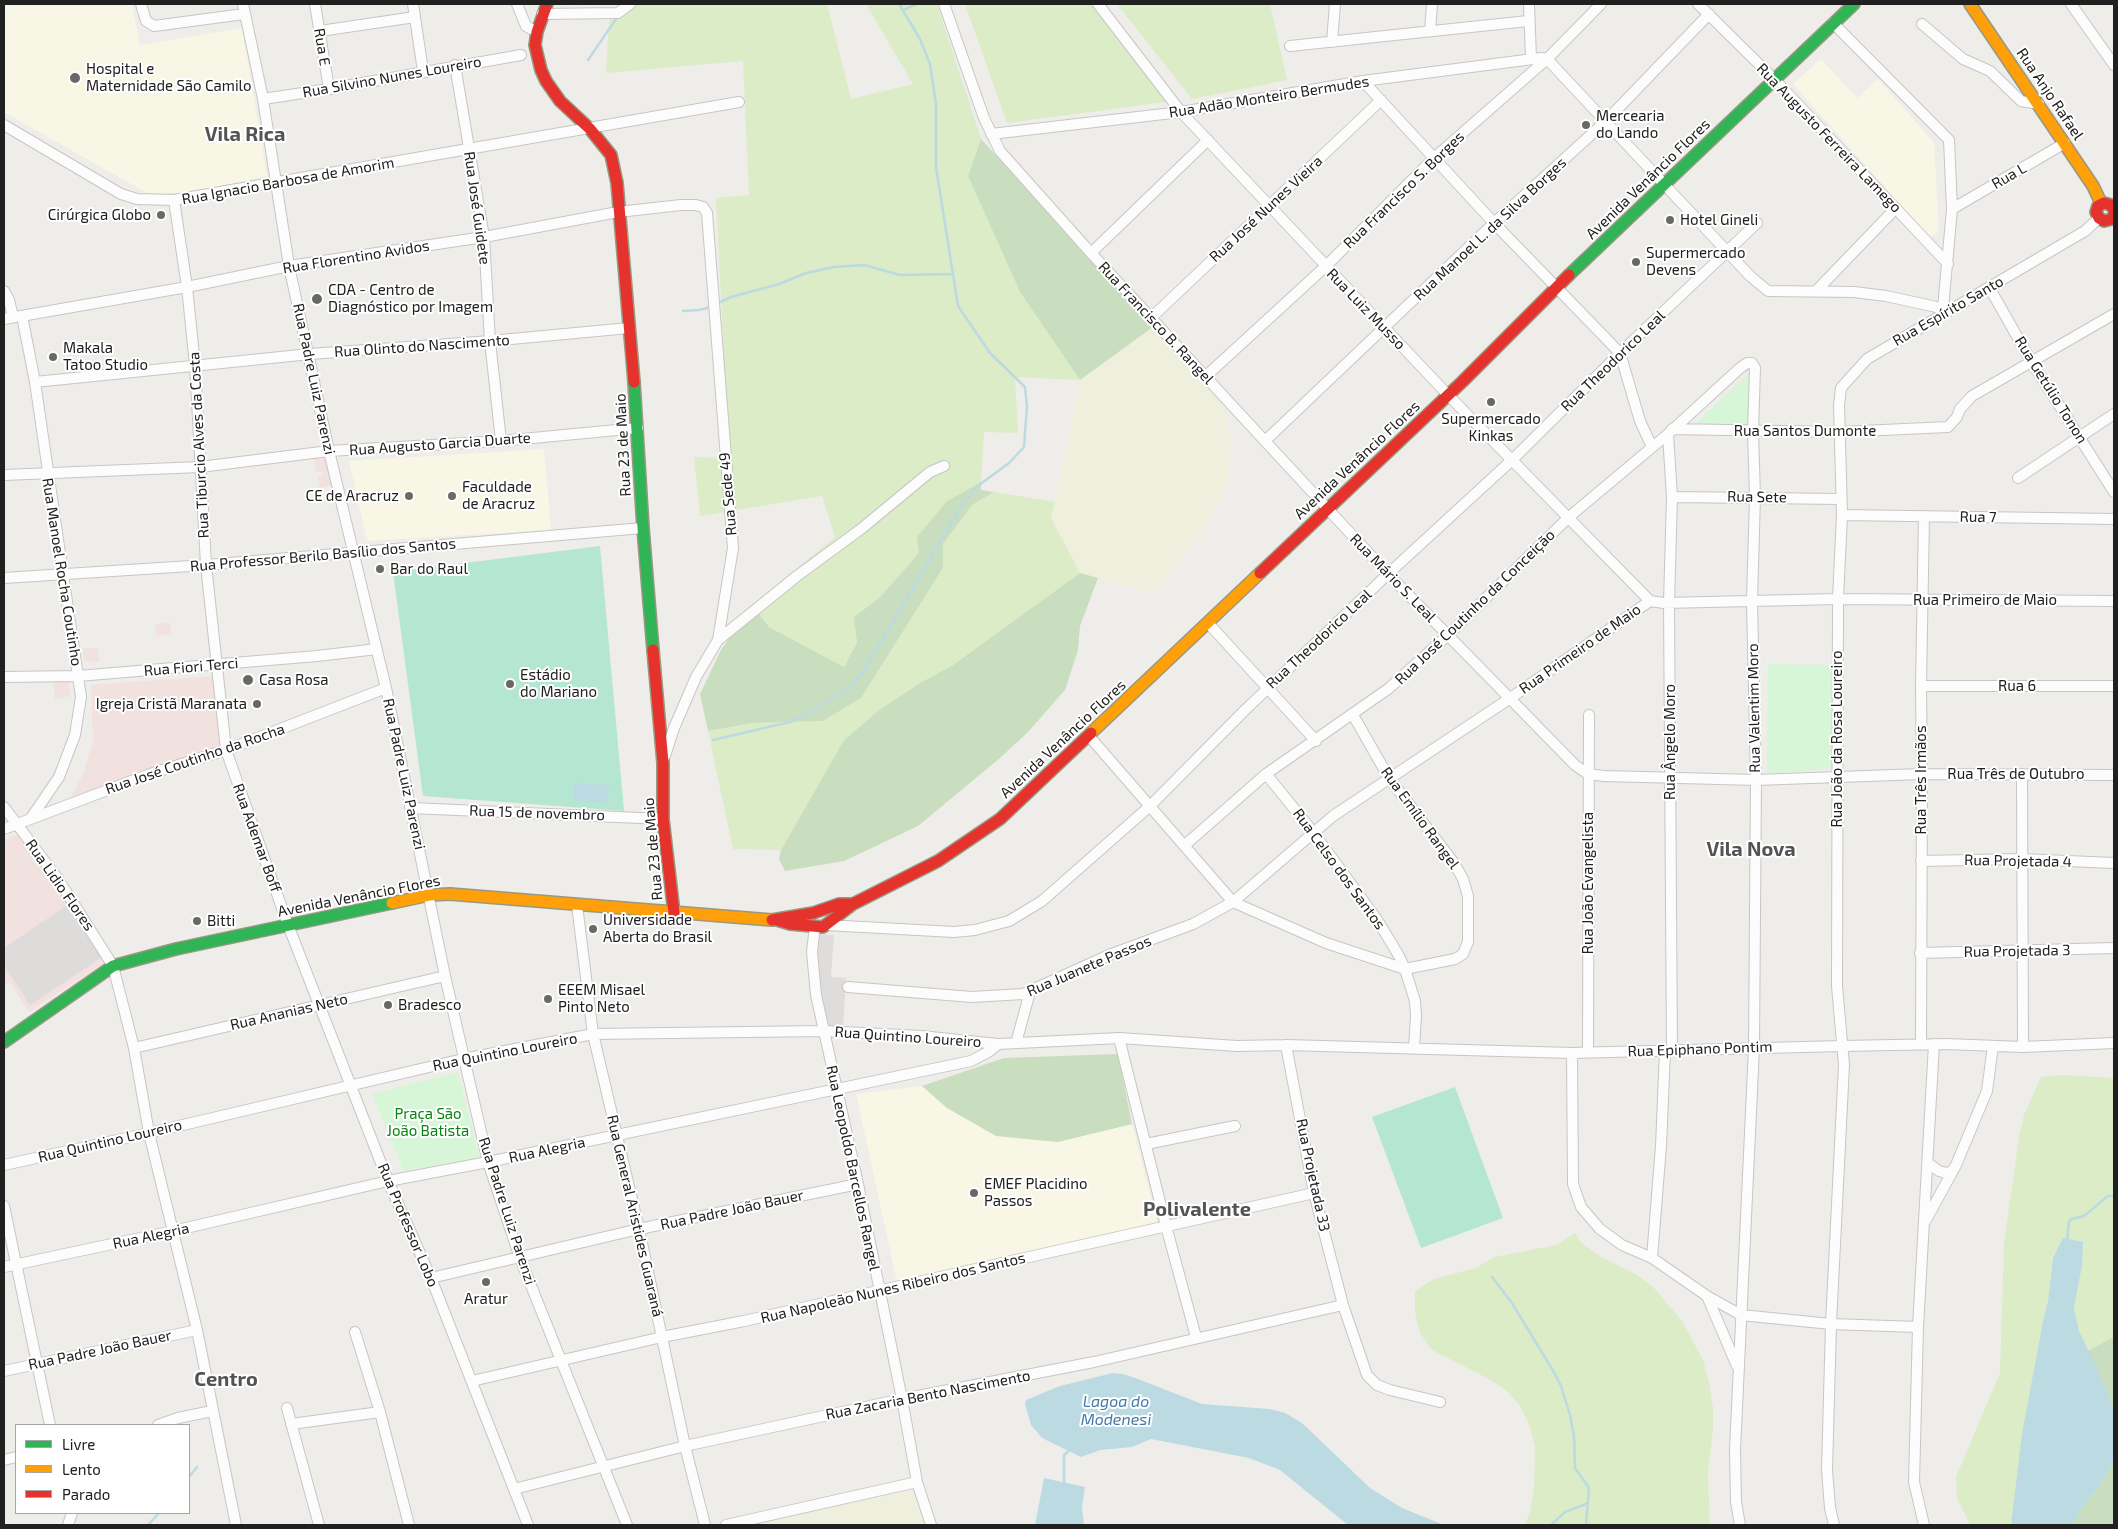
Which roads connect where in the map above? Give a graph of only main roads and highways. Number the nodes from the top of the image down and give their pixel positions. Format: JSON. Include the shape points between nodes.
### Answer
{"nodes":[{"id":1,"x":1854,"y":4,"type":"edge"},
{"id":2,"x":1970,"y":4,"type":"edge"},
{"id":3,"x":545,"y":9,"type":"edge"},
{"id":4,"x":2101,"y":203,"type":"junction"},
{"id":5,"x":2114,"y":218,"type":"edge"},
{"id":6,"x":854,"y":904,"type":"junction"},
{"id":7,"x":674,"y":912,"type":"junction"},
{"id":8,"x":817,"y":912,"type":"junction"},
{"id":9,"x":777,"y":920,"type":"junction"},
{"id":10,"x":819,"y":927,"type":"junction"},
{"id":11,"x":4,"y":1042,"type":"edge"}],
"edges":[{"from":1,"to":6,"type":"main road","name":"Avenida Venâncio Flores","via":[[1022,800],[986,830],[938,861]]},
{"from":2,"to":4,"type":"main road","name":"Rua Anjo Rafael","via":[[2065,143]]},
{"from":3,"to":7,"type":"main road","name":"Rua 23 de Maio","via":[[537,32],[536,55],[546,81],[560,101],[590,129],[611,155],[617,183],[663,762],[663,819]]},
{"from":4,"to":5,"type":"main road","via":[[2108,203]]},
{"from":4,"to":5,"type":"main road","via":[[2096,209],[2099,218],[2104,221]]},
{"from":6,"to":8,"type":"main road","name":"Avenida Venâncio Flores","via":[[840,904]]},
{"from":6,"to":10,"type":"main road","name":"Avenida Venâncio Flores"},
{"from":7,"to":9,"type":"main road","name":"Avenida Venâncio Flores"},
{"from":7,"to":11,"type":"main road","name":"Avenida Venâncio Flores","via":[[429,895],[176,949],[113,966]]},
{"from":8,"to":9,"type":"main road","name":"Avenida Venâncio Flores"},
{"from":8,"to":10,"type":"main road","via":[[810,920]]},
{"from":8,"to":10,"type":"main road","via":[[827,915]]},
{"from":9,"to":10,"type":"main road","name":"Avenida Venâncio Flores"}]}
